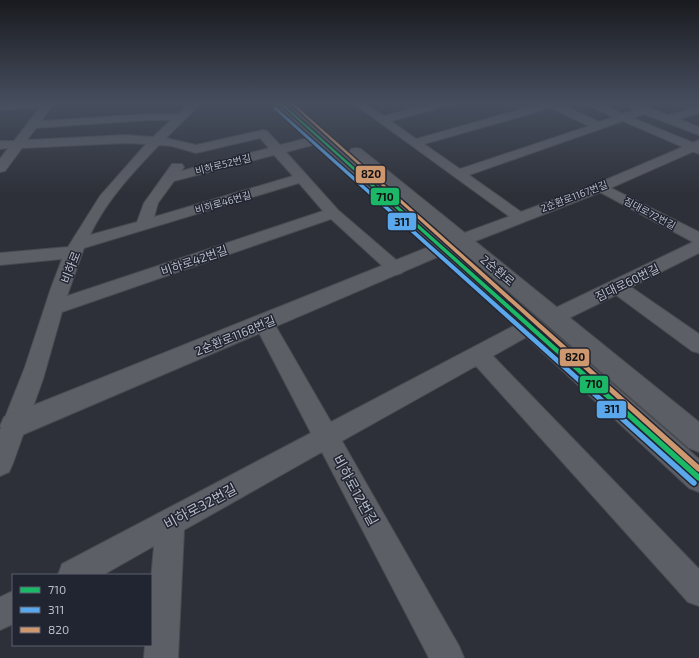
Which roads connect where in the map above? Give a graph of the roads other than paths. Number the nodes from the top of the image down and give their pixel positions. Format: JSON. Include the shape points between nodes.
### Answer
{"nodes":[{"id":1,"x":26,"y":134,"type":"edge"},
{"id":2,"x":164,"y":134,"type":"edge"},
{"id":3,"x":314,"y":134,"type":"edge"},
{"id":4,"x":330,"y":134,"type":"edge"},
{"id":5,"x":401,"y":134,"type":"edge"},
{"id":6,"x":451,"y":134,"type":"edge"},
{"id":7,"x":577,"y":134,"type":"edge"},
{"id":8,"x":663,"y":134,"type":"edge"},
{"id":9,"x":320,"y":139,"type":"junction"},
{"id":10,"x":157,"y":140,"type":"junction"},
{"id":11,"x":19,"y":143,"type":"junction"},
{"id":12,"x":416,"y":144,"type":"junction"},
{"id":13,"x":0,"y":145,"type":"edge"},
{"id":14,"x":697,"y":147,"type":"edge"},
{"id":15,"x":196,"y":149,"type":"junction"},
{"id":16,"x":277,"y":150,"type":"junction"},
{"id":17,"x":0,"y":168,"type":"edge"},
{"id":18,"x":459,"y":174,"type":"junction"},
{"id":19,"x":168,"y":178,"type":"junction"},
{"id":20,"x":302,"y":178,"type":"junction"},
{"id":21,"x":601,"y":187,"type":"junction"},
{"id":22,"x":333,"y":213,"type":"junction"},
{"id":23,"x":519,"y":217,"type":"junction"},
{"id":24,"x":144,"y":225,"type":"junction"},
{"id":25,"x":699,"y":239,"type":"edge"},
{"id":26,"x":454,"y":244,"type":"junction"},
{"id":27,"x":699,"y":246,"type":"edge"},
{"id":28,"x":77,"y":248,"type":"junction"},
{"id":29,"x":0,"y":259,"type":"edge"},
{"id":30,"x":396,"y":269,"type":"junction"},
{"id":31,"x":618,"y":286,"type":"junction"},
{"id":32,"x":55,"y":307,"type":"junction"},
{"id":33,"x":554,"y":317,"type":"junction"},
{"id":34,"x":264,"y":323,"type":"junction"},
{"id":35,"x":530,"y":326,"type":"junction"},
{"id":36,"x":699,"y":345,"type":"edge"},
{"id":37,"x":479,"y":355,"type":"junction"},
{"id":38,"x":7,"y":427,"type":"edge"},
{"id":39,"x":327,"y":438,"type":"junction"},
{"id":40,"x":699,"y":439,"type":"edge"},
{"id":41,"x":0,"y":463,"type":"edge"},
{"id":42,"x":699,"y":478,"type":"edge"},
{"id":43,"x":170,"y":523,"type":"junction"},
{"id":44,"x":75,"y":574,"type":"edge"},
{"id":45,"x":699,"y":591,"type":"edge"},
{"id":46,"x":12,"y":608,"type":"edge"},
{"id":47,"x":0,"y":614,"type":"edge"},
{"id":48,"x":161,"y":658,"type":"edge"},
{"id":49,"x":447,"y":658,"type":"edge"}],
"edges":[{"from":1,"to":11,"type":"street"},
{"from":2,"to":10,"type":"street","name":"비하로"},
{"from":3,"to":9,"type":"main road","name":"2순환로"},
{"from":4,"to":26,"type":"main road","name":"2순환로"},
{"from":5,"to":12,"type":"street"},
{"from":6,"to":12,"type":"street"},
{"from":7,"to":18,"type":"street"},
{"from":8,"to":14,"type":"street"},
{"from":9,"to":16,"type":"street","name":"비하로52번길"},
{"from":9,"to":26,"type":"main road","name":"2순환로"},
{"from":10,"to":11,"type":"street","via":[[126,138]]},
{"from":10,"to":15,"type":"street"},
{"from":10,"to":28,"type":"street","name":"비하로","via":[[114,186],[93,216]]},
{"from":11,"to":13,"type":"street"},
{"from":11,"to":17,"type":"street"},
{"from":12,"to":18,"type":"street"},
{"from":14,"to":21,"type":"street","name":"2순환로1167번길"},
{"from":15,"to":16,"type":"street","via":[[262,134]]},
{"from":15,"to":19,"type":"street"},
{"from":16,"to":19,"type":"street","name":"비하로52번길"},
{"from":16,"to":20,"type":"street"},
{"from":18,"to":23,"type":"street"},
{"from":19,"to":24,"type":"street","via":[[151,203]]},
{"from":20,"to":22,"type":"street"},
{"from":20,"to":24,"type":"street","name":"비하로46번길"},
{"from":21,"to":23,"type":"street","name":"2순환로1167번길"},
{"from":21,"to":25,"type":"street","name":"짐대로72번길"},
{"from":22,"to":30,"type":"street"},
{"from":22,"to":32,"type":"street","name":"비하로42번길"},
{"from":23,"to":26,"type":"street","name":"2순환로1167번길"},
{"from":24,"to":28,"type":"street","name":"비하로46번길"},
{"from":26,"to":30,"type":"street","name":"2순환로1168번길"},
{"from":26,"to":33,"type":"main road","name":"2순환로"},
{"from":26,"to":35,"type":"main road","name":"2순환로"},
{"from":27,"to":31,"type":"street","name":"짐대로60번길"},
{"from":28,"to":29,"type":"street","name":"비하로46번길"},
{"from":28,"to":32,"type":"street","name":"비하로"},
{"from":30,"to":34,"type":"street","name":"2순환로1168번길"},
{"from":31,"to":33,"type":"street","name":"짐대로60번길"},
{"from":31,"to":36,"type":"street"},
{"from":32,"to":38,"type":"street","name":"비하로","via":[[30,385]]},
{"from":33,"to":40,"type":"main road","name":"2순환로"},
{"from":34,"to":38,"type":"street","name":"2순환로1168번길"},
{"from":34,"to":39,"type":"street","name":"비하로12번길"},
{"from":35,"to":37,"type":"street","name":"비하로32번길"},
{"from":35,"to":42,"type":"main road","name":"2순환로"},
{"from":37,"to":39,"type":"street","name":"비하로32번길"},
{"from":37,"to":45,"type":"street"},
{"from":38,"to":41,"type":"street","name":"비하로"},
{"from":39,"to":43,"type":"street","name":"비하로32번길"},
{"from":39,"to":49,"type":"street","name":"비하로12번길"},
{"from":43,"to":44,"type":"street","name":"비하로32번길"},
{"from":43,"to":48,"type":"street"},
{"from":46,"to":47,"type":"street"}]}
